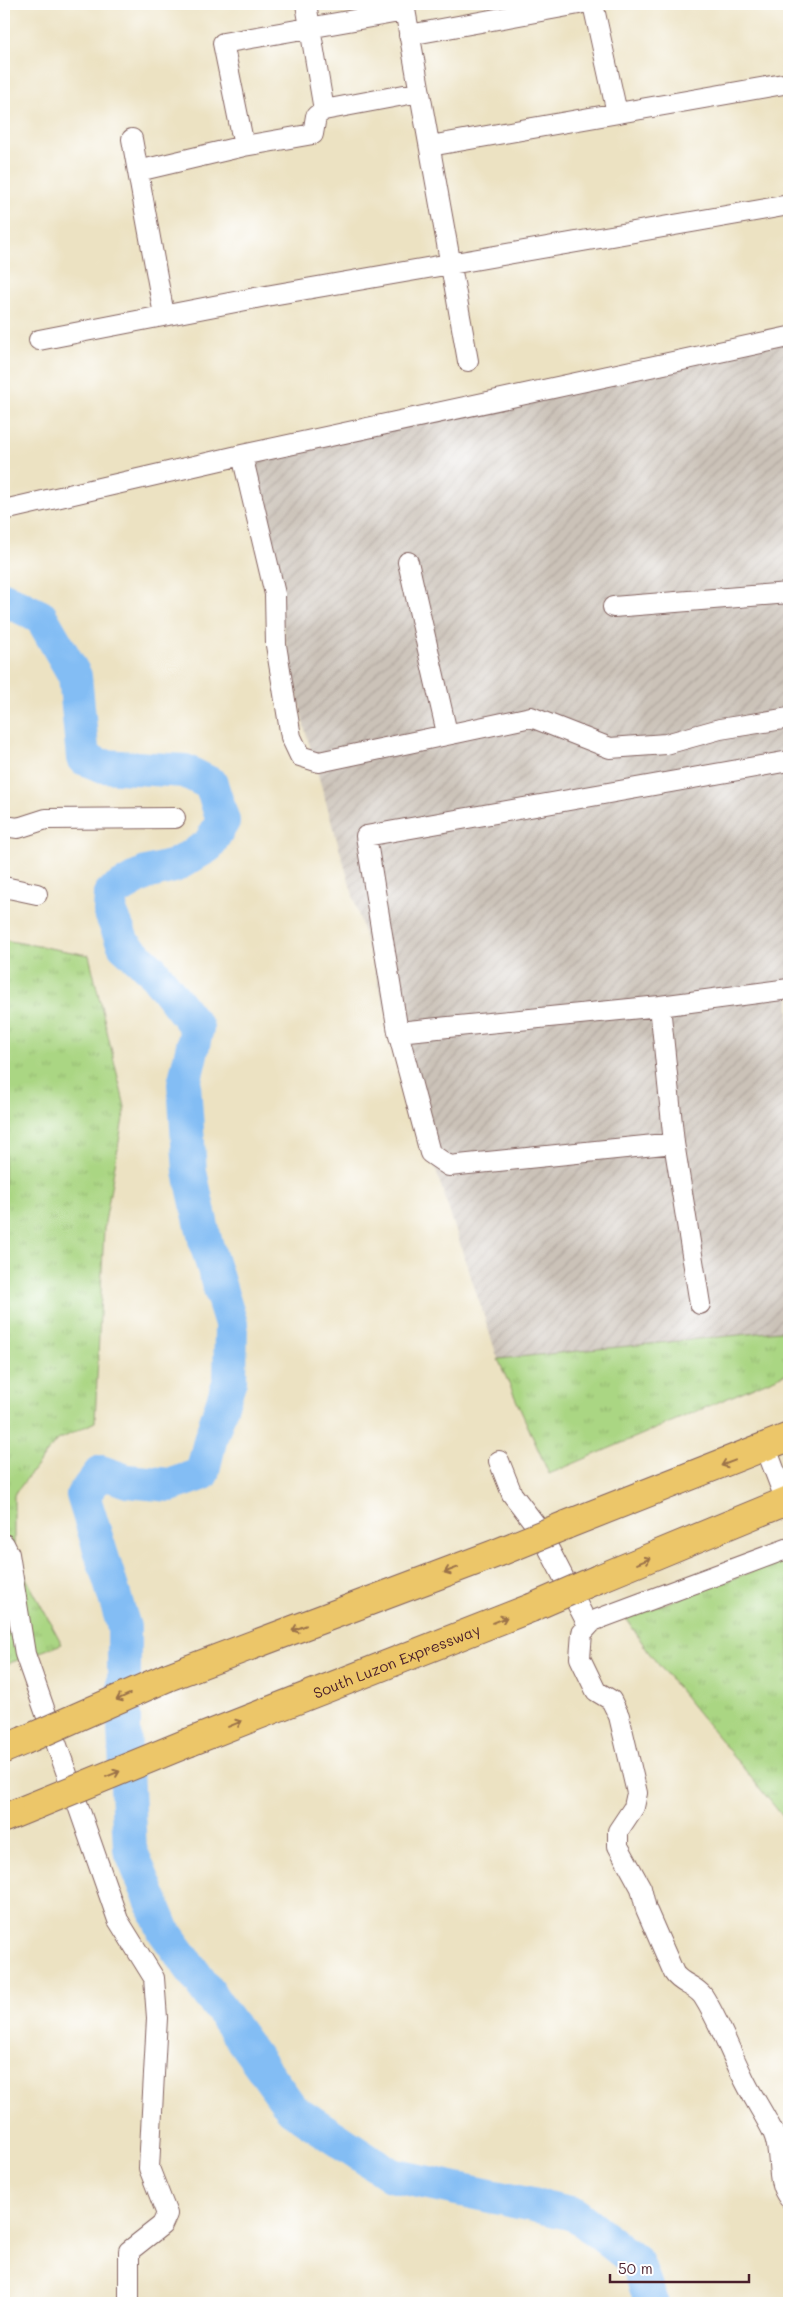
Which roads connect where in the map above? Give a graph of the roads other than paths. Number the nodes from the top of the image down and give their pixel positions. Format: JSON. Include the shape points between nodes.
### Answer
{"nodes":[{"id":1,"x":306,"y":4,"type":"edge"},
{"id":2,"x":579,"y":4,"type":"edge"},
{"id":3,"x":593,"y":4,"type":"edge"},
{"id":4,"x":404,"y":7,"type":"edge"},
{"id":5,"x":310,"y":28,"type":"junction"},
{"id":6,"x":409,"y":35,"type":"junction"},
{"id":7,"x":789,"y":83,"type":"edge"},
{"id":8,"x":420,"y":92,"type":"junction"},
{"id":9,"x":324,"y":110,"type":"junction"},
{"id":10,"x":618,"y":113,"type":"junction"},
{"id":11,"x":132,"y":139,"type":"dead end"},
{"id":12,"x":244,"y":146,"type":"junction"},
{"id":13,"x":430,"y":146,"type":"junction"},
{"id":14,"x":138,"y":171,"type":"junction"},
{"id":15,"x":789,"y":205,"type":"edge"},
{"id":16,"x":451,"y":264,"type":"junction"},
{"id":17,"x":164,"y":315,"type":"junction"},
{"id":18,"x":789,"y":337,"type":"edge"},
{"id":19,"x":39,"y":340,"type":"dead end"},
{"id":20,"x":468,"y":361,"type":"dead end"},
{"id":21,"x":242,"y":455,"type":"junction"},
{"id":22,"x":4,"y":510,"type":"edge"},
{"id":23,"x":408,"y":562,"type":"dead end"},
{"id":24,"x":789,"y":593,"type":"edge"},
{"id":25,"x":613,"y":607,"type":"dead end"},
{"id":26,"x":789,"y":718,"type":"edge"},
{"id":27,"x":447,"y":733,"type":"junction"},
{"id":28,"x":789,"y":760,"type":"edge"},
{"id":29,"x":175,"y":818,"type":"dead end"},
{"id":30,"x":4,"y":826,"type":"edge"},
{"id":31,"x":4,"y":887,"type":"edge"},
{"id":32,"x":37,"y":894,"type":"dead end"},
{"id":33,"x":789,"y":989,"type":"edge"},
{"id":34,"x":660,"y":1006,"type":"junction"},
{"id":35,"x":398,"y":1032,"type":"junction"},
{"id":36,"x":674,"y":1143,"type":"junction"},
{"id":37,"x":700,"y":1304,"type":"dead end"},
{"id":38,"x":778,"y":1443,"type":"edge"},
{"id":39,"x":499,"y":1461,"type":"dead end"},
{"id":40,"x":788,"y":1501,"type":"edge"},
{"id":41,"x":4,"y":1544,"type":"edge"},
{"id":42,"x":789,"y":1548,"type":"edge"},
{"id":43,"x":588,"y":1624,"type":"junction"},
{"id":44,"x":13,"y":1745,"type":"edge"},
{"id":45,"x":4,"y":1818,"type":"edge"},
{"id":46,"x":789,"y":2198,"type":"edge"},
{"id":47,"x":129,"y":2303,"type":"edge"}],
"edges":[{"from":1,"to":5,"type":"street"},
{"from":2,"to":6,"type":"street"},
{"from":3,"to":10,"type":"street"},
{"from":4,"to":5,"type":"street"},
{"from":4,"to":6,"type":"street"},
{"from":5,"to":9,"type":"street"},
{"from":5,"to":12,"type":"street","via":[[223,43]]},
{"from":6,"to":8,"type":"street"},
{"from":7,"to":10,"type":"street"},
{"from":8,"to":9,"type":"street"},
{"from":8,"to":13,"type":"street"},
{"from":9,"to":12,"type":"street","via":[[316,116],[313,134]]},
{"from":10,"to":13,"type":"street"},
{"from":11,"to":14,"type":"street"},
{"from":12,"to":14,"type":"street"},
{"from":13,"to":16,"type":"street"},
{"from":14,"to":17,"type":"street"},
{"from":15,"to":16,"type":"street"},
{"from":16,"to":17,"type":"street"},
{"from":16,"to":20,"type":"street"},
{"from":17,"to":19,"type":"street"},
{"from":18,"to":21,"type":"street"},
{"from":21,"to":22,"type":"street"},
{"from":21,"to":27,"type":"street","via":[[275,594],[276,644],[291,737],[300,756],[320,762]]},
{"from":23,"to":27,"type":"street"},
{"from":24,"to":25,"type":"street"},
{"from":26,"to":27,"type":"street","via":[[636,748],[610,748],[531,717]]},
{"from":28,"to":35,"type":"street","via":[[366,836]]},
{"from":29,"to":30,"type":"street","via":[[46,819],[18,828]]},
{"from":31,"to":32,"type":"street"},
{"from":33,"to":34,"type":"street"},
{"from":34,"to":35,"type":"street"},
{"from":34,"to":36,"type":"street"},
{"from":35,"to":36,"type":"street","via":[[430,1153],[449,1166]]},
{"from":36,"to":37,"type":"street"},
{"from":38,"to":40,"type":"street"},
{"from":38,"to":44,"type":"highway","one_way":true,"bridge":true,"via":[[168,1677]]},
{"from":39,"to":43,"type":"street","via":[[512,1494],[538,1528]]},
{"from":45,"to":40,"type":"highway","name":"South Luzon Expressway","one_way":true,"bridge":true,"via":[[531,1608]]},
{"from":41,"to":47,"type":"street","via":[[9,1554],[28,1663],[118,1920],[154,1978],[157,2018],[149,2168],[167,2214],[162,2225],[129,2250]]},
{"from":42,"to":43,"type":"street"},
{"from":43,"to":46,"type":"street","via":[[580,1640],[580,1658],[596,1691],[610,1700],[619,1716],[637,1793],[634,1807],[618,1832],[618,1846],[641,1888],[646,1909],[676,1978],[702,1995],[772,2130],[777,2143],[781,2182]]}]}
